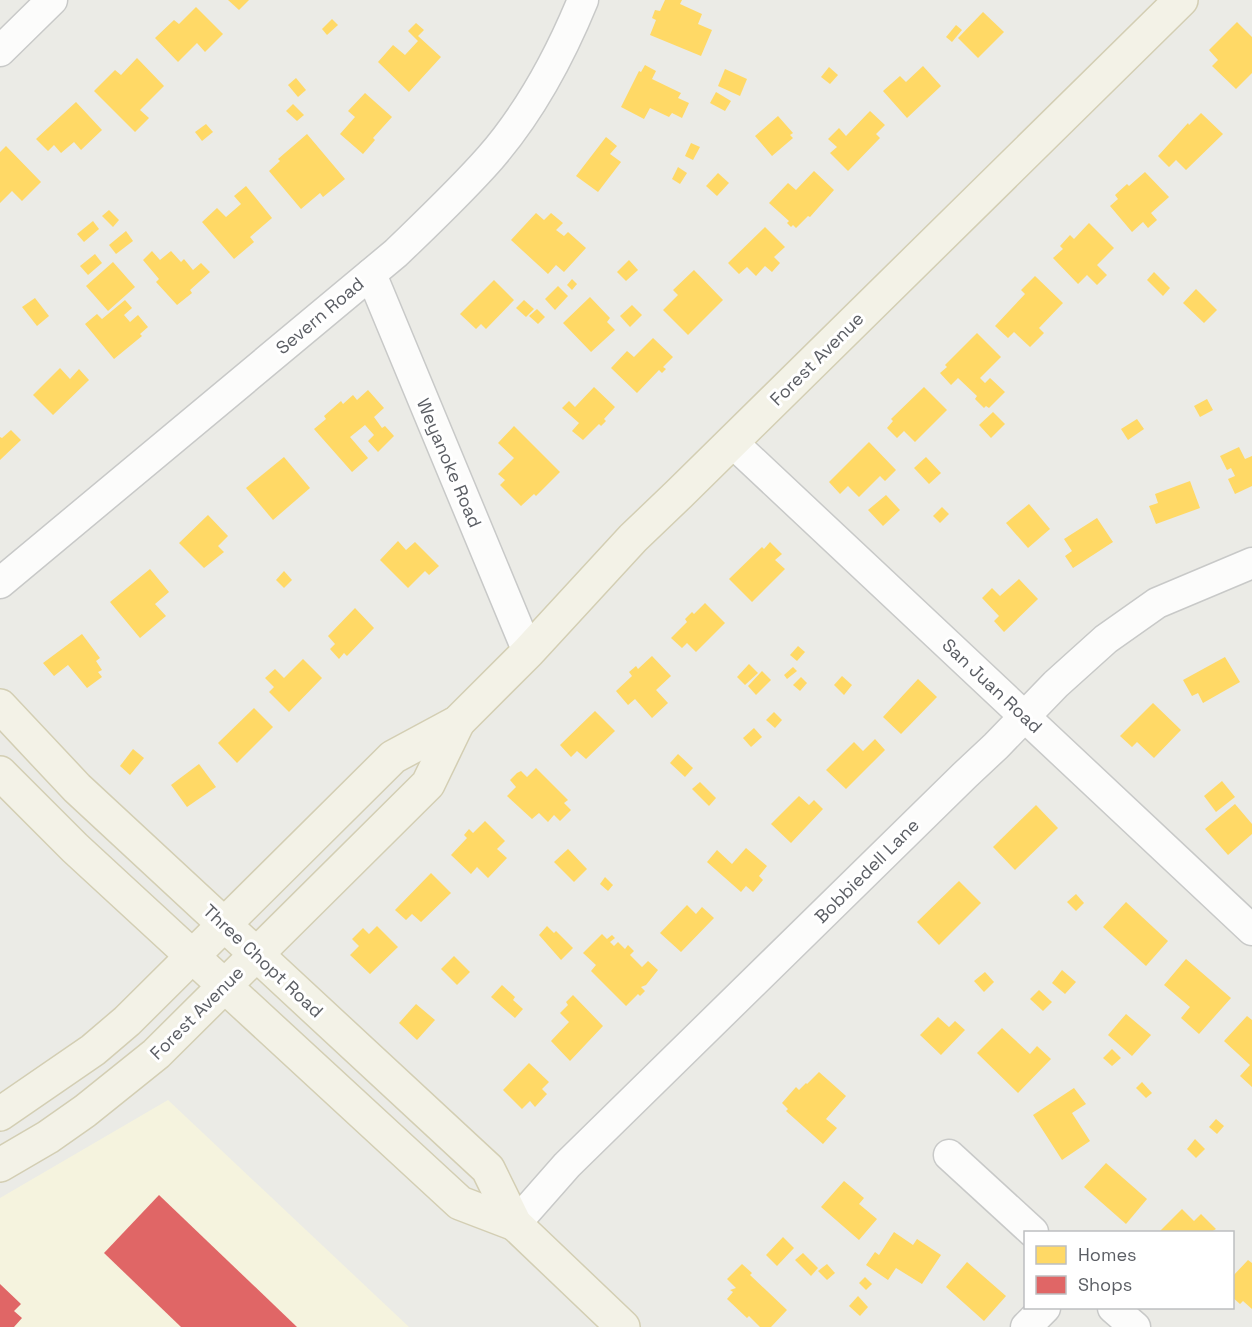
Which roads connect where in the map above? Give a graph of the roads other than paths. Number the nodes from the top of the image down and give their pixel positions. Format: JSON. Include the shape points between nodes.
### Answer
{"nodes":[{"id":1,"x":52,"y":0,"type":"edge"},
{"id":2,"x":583,"y":0,"type":"edge"},
{"id":3,"x":1181,"y":0,"type":"edge"},
{"id":4,"x":0,"y":51,"type":"edge"},
{"id":5,"x":370,"y":274,"type":"junction"},
{"id":6,"x":732,"y":442,"type":"junction"},
{"id":7,"x":1252,"y":563,"type":"edge"},
{"id":8,"x":0,"y":583,"type":"edge"},
{"id":9,"x":528,"y":651,"type":"junction"},
{"id":10,"x":0,"y":706,"type":"edge"},
{"id":11,"x":1024,"y":717,"type":"junction"},
{"id":12,"x":458,"y":722,"type":"junction"},
{"id":13,"x":0,"y":773,"type":"edge"},
{"id":14,"x":224,"y":925,"type":"junction"},
{"id":15,"x":1252,"y":930,"type":"edge"},
{"id":16,"x":255,"y":954,"type":"junction"},
{"id":17,"x":193,"y":957,"type":"junction"},
{"id":18,"x":224,"y":987,"type":"junction"},
{"id":19,"x":0,"y":1114,"type":"edge"},
{"id":20,"x":949,"y":1155,"type":"dead end"},
{"id":21,"x":0,"y":1165,"type":"edge"},
{"id":22,"x":514,"y":1224,"type":"junction"},
{"id":23,"x":1031,"y":1231,"type":"edge"},
{"id":24,"x":1044,"y":1309,"type":"edge"},
{"id":25,"x":1114,"y":1309,"type":"edge"},
{"id":26,"x":623,"y":1327,"type":"edge"},
{"id":27,"x":1026,"y":1327,"type":"edge"},
{"id":28,"x":1135,"y":1327,"type":"edge"}],
"edges":[{"from":1,"to":4,"type":"street"},
{"from":2,"to":5,"type":"street","name":"Severn Road","via":[[543,82],[492,156],[455,196]]},
{"from":3,"to":6,"type":"main road","name":"Forest Avenue"},
{"from":5,"to":8,"type":"street","name":"Severn Road"},
{"from":5,"to":9,"type":"street","name":"Weyanoke Road"},
{"from":6,"to":9,"type":"main road","name":"Forest Avenue","via":[[633,538]]},
{"from":6,"to":11,"type":"street","name":"San Juan Road"},
{"from":7,"to":11,"type":"street","name":"Bobbiedell Lane","via":[[1157,603],[1106,639]]},
{"from":9,"to":12,"type":"main road","name":"Forest Avenue"},
{"from":10,"to":14,"type":"main road","name":"Three Chopt Road","via":[[77,788]]},
{"from":11,"to":15,"type":"street","name":"San Juan Road"},
{"from":11,"to":22,"type":"street","name":"Bobbiedell Lane","via":[[567,1165]]},
{"from":12,"to":14,"type":"main road","name":"Forest Avenue","via":[[393,757]]},
{"from":12,"to":16,"type":"main road","name":"Forest Avenue","via":[[428,784]]},
{"from":13,"to":17,"type":"main road","name":"Three Chopt Road"},
{"from":14,"to":16,"type":"main road","name":"Three Chopt Road"},
{"from":14,"to":17,"type":"main road","name":"Forest Avenue"},
{"from":16,"to":18,"type":"main road","name":"Forest Avenue"},
{"from":16,"to":22,"type":"main road","name":"Three Chopt Road","via":[[488,1169]]},
{"from":17,"to":18,"type":"main road","name":"Three Chopt Road"},
{"from":17,"to":19,"type":"main road","name":"Forest Avenue","via":[[93,1050]]},
{"from":18,"to":21,"type":"main road","name":"Forest Avenue","via":[[114,1089],[48,1137]]},
{"from":18,"to":22,"type":"main road","name":"Three Chopt Road","via":[[460,1203]]},
{"from":20,"to":23,"type":"street"},
{"from":22,"to":26,"type":"main road","name":"Three Chopt Road"},
{"from":24,"to":27,"type":"street"},
{"from":25,"to":28,"type":"street"}]}
